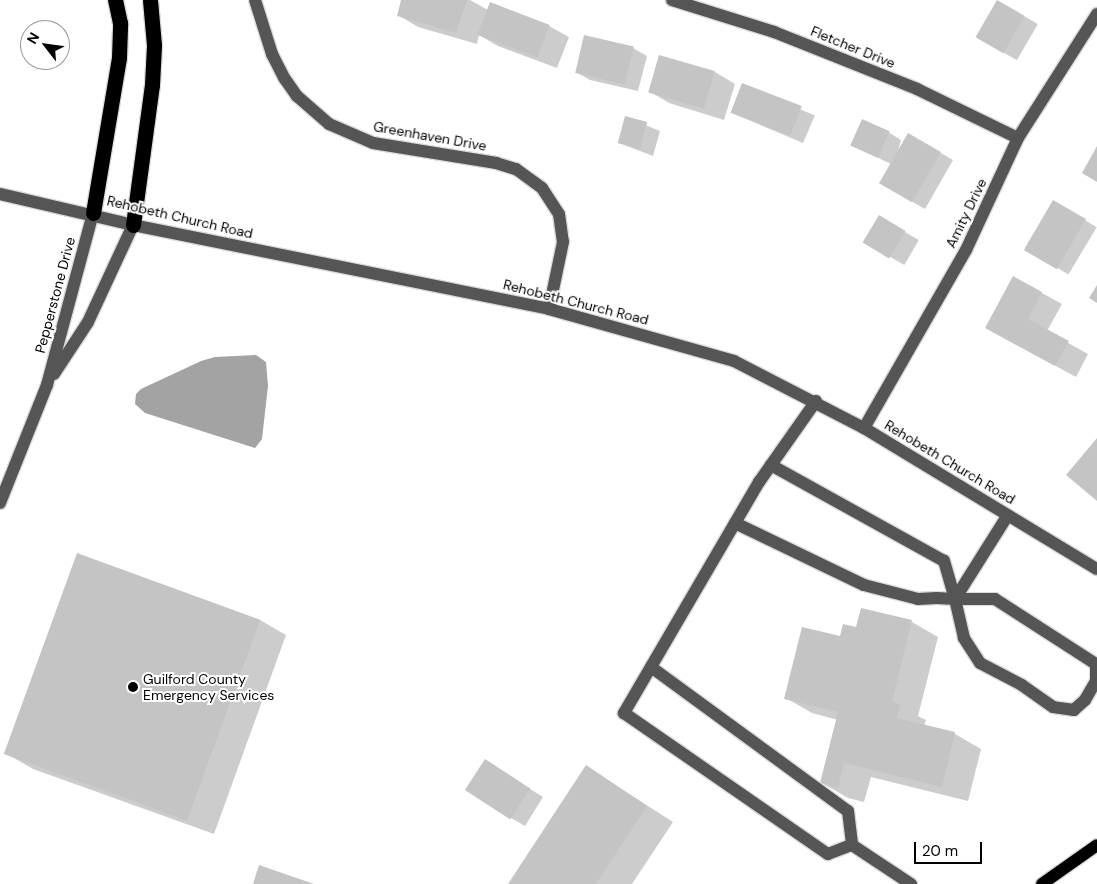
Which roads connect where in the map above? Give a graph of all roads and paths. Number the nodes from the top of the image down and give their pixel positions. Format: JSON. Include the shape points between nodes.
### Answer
{"nodes":[{"id":1,"x":115,"y":0,"type":"edge"},
{"id":2,"x":150,"y":0,"type":"edge"},
{"id":3,"x":255,"y":0,"type":"edge"},
{"id":4,"x":672,"y":0,"type":"edge"},
{"id":5,"x":1097,"y":14,"type":"edge"},
{"id":6,"x":1018,"y":138,"type":"junction"},
{"id":7,"x":0,"y":194,"type":"edge"},
{"id":8,"x":93,"y":213,"type":"junction"},
{"id":9,"x":133,"y":225,"type":"junction"},
{"id":10,"x":549,"y":309,"type":"junction"},
{"id":11,"x":47,"y":385,"type":"junction"},
{"id":12,"x":816,"y":401,"type":"junction"},
{"id":13,"x":864,"y":428,"type":"junction"},
{"id":14,"x":771,"y":465,"type":"junction"},
{"id":15,"x":0,"y":504,"type":"edge"},
{"id":16,"x":1008,"y":515,"type":"junction"},
{"id":17,"x":735,"y":523,"type":"junction"},
{"id":18,"x":1097,"y":569,"type":"edge"},
{"id":19,"x":955,"y":599,"type":"junction"},
{"id":20,"x":651,"y":667,"type":"junction"},
{"id":21,"x":852,"y":845,"type":"junction"},
{"id":22,"x":1097,"y":845,"type":"edge"},
{"id":23,"x":911,"y":884,"type":"edge"},
{"id":24,"x":1042,"y":884,"type":"edge"}],
"edges":[{"from":1,"to":8,"type":"highway","via":[[120,23],[119,57]]},
{"from":2,"to":9,"type":"highway","via":[[154,45],[152,86]]},
{"from":3,"to":10,"type":"street","name":"Greenhaven Drive","via":[[272,54],[284,79],[297,96],[329,124],[373,143],[502,165],[529,176],[542,188],[558,214],[563,242]]},
{"from":4,"to":6,"type":"street","name":"Fletcher Drive","via":[[810,46],[917,89]]},
{"from":5,"to":6,"type":"street","name":"Amity Drive"},
{"from":6,"to":13,"type":"street","name":"Amity Drive","via":[[966,250]]},
{"from":7,"to":8,"type":"street","name":"Rehobeth Church Road"},
{"from":8,"to":9,"type":"street","name":"Rehobeth Church Road"},
{"from":8,"to":11,"type":"street","name":"Pepperstone Drive"},
{"from":9,"to":10,"type":"street","name":"Rehobeth Church Road"},
{"from":9,"to":11,"type":"street","name":"Pepperstone Drive","via":[[88,322]]},
{"from":10,"to":12,"type":"street","name":"Rehobeth Church Road","via":[[734,361]]},
{"from":11,"to":15,"type":"street","name":"Pepperstone Drive"},
{"from":12,"to":13,"type":"street","name":"Rehobeth Church Road"},
{"from":12,"to":14,"type":"street"},
{"from":13,"to":16,"type":"street","name":"Rehobeth Church Road"},
{"from":14,"to":17,"type":"street"},
{"from":14,"to":19,"type":"street","via":[[944,561]]},
{"from":16,"to":18,"type":"street","name":"Rehobeth Church Road"},
{"from":16,"to":19,"type":"street"},
{"from":17,"to":19,"type":"street","via":[[864,585],[918,599]]},
{"from":17,"to":20,"type":"street"},
{"from":19,"to":19,"type":"street","via":[[964,638],[980,663],[1022,685],[1053,707],[1074,710],[1085,700],[1096,681],[1096,664],[995,600]]},
{"from":20,"to":21,"type":"street","via":[[848,811]]},
{"from":20,"to":21,"type":"street","via":[[624,713],[828,854]]},
{"from":21,"to":23,"type":"street"},
{"from":22,"to":24,"type":"main road"}]}
